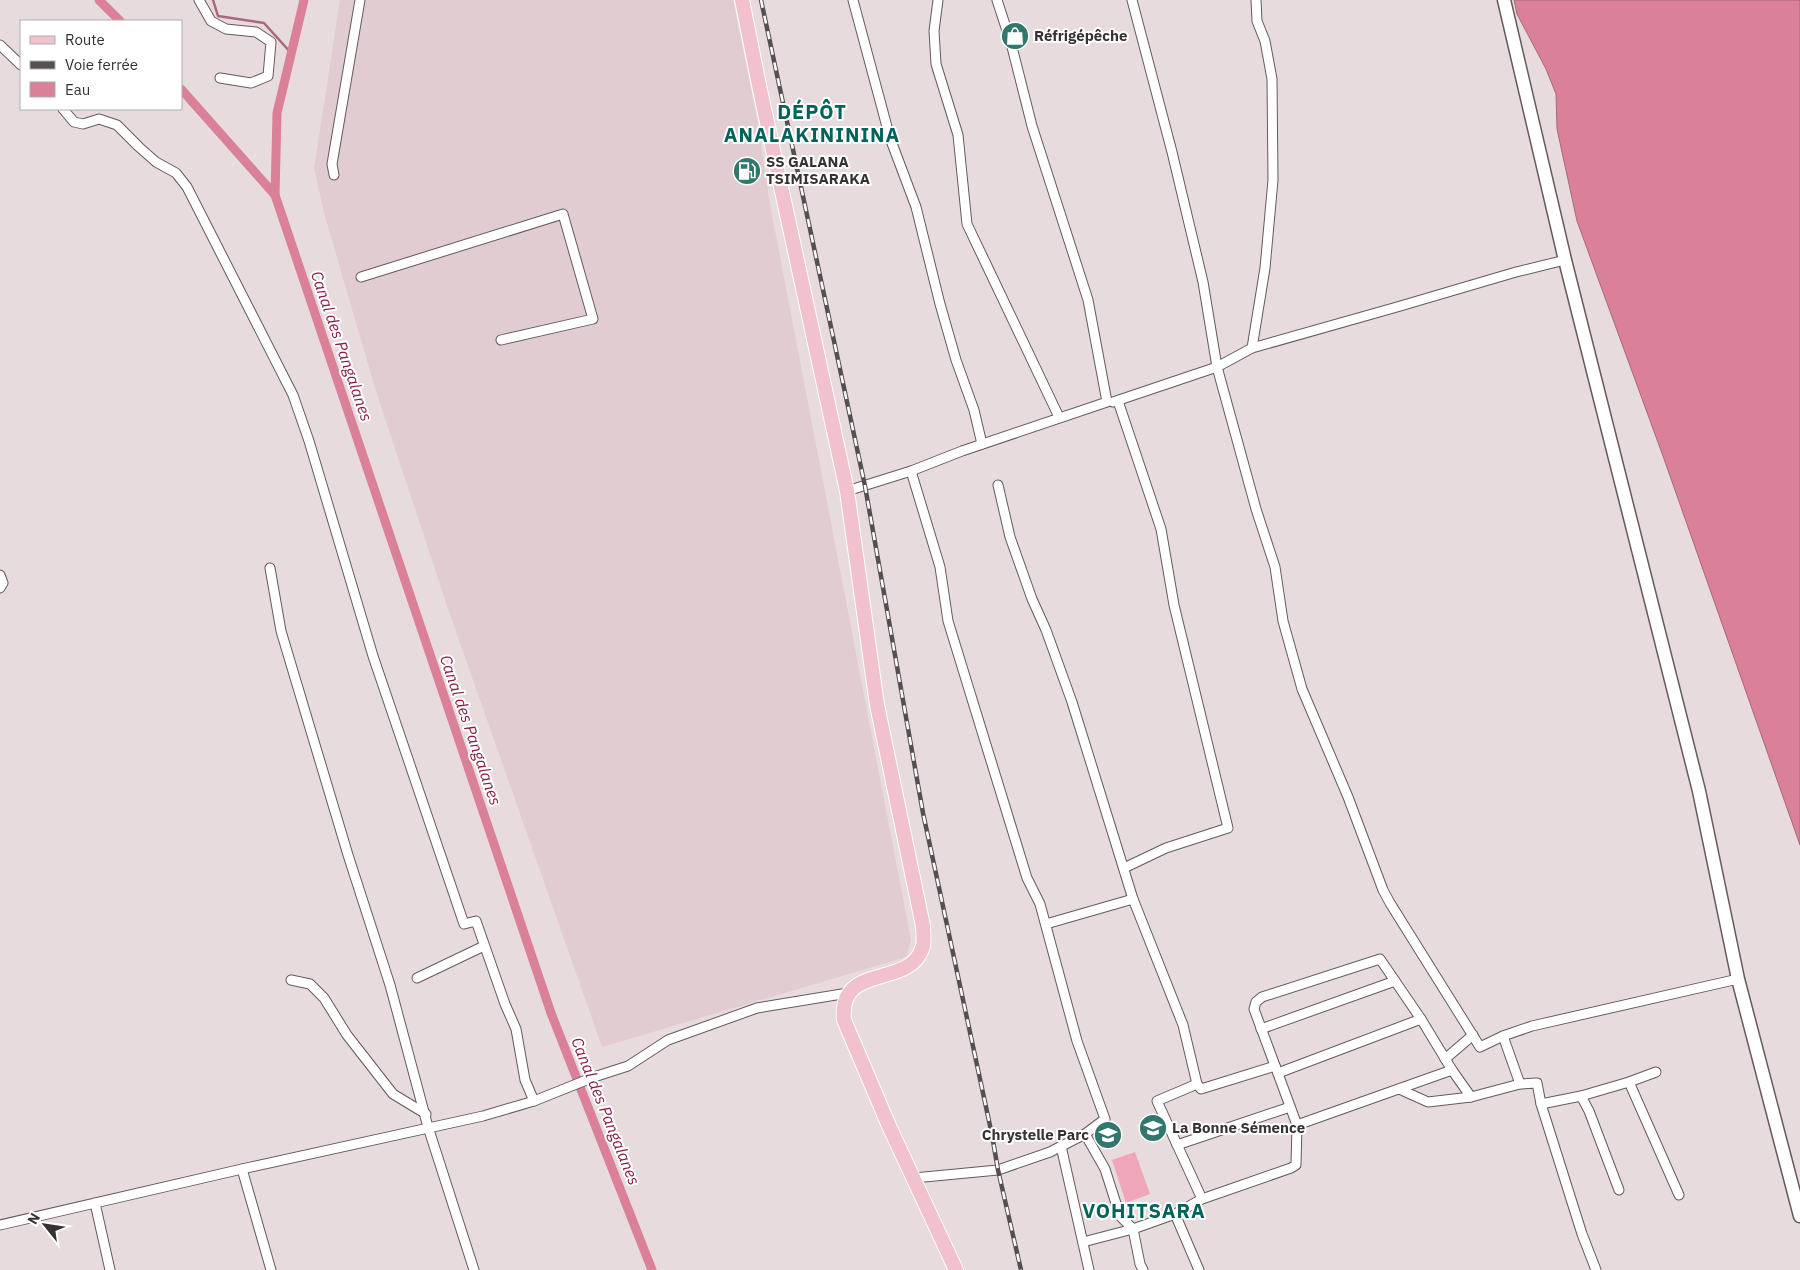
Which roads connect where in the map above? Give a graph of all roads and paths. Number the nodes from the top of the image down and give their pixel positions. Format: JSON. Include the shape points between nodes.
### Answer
{"nodes":[{"id":1,"x":200,"y":0,"type":"edge"},
{"id":2,"x":360,"y":0,"type":"edge"},
{"id":3,"x":742,"y":0,"type":"edge"},
{"id":4,"x":853,"y":0,"type":"edge"},
{"id":5,"x":938,"y":0,"type":"edge"},
{"id":6,"x":997,"y":0,"type":"edge"},
{"id":7,"x":1132,"y":0,"type":"edge"},
{"id":8,"x":1256,"y":0,"type":"edge"},
{"id":9,"x":1504,"y":0,"type":"edge"},
{"id":10,"x":0,"y":46,"type":"edge"},
{"id":11,"x":20,"y":65,"type":"edge"},
{"id":12,"x":220,"y":78,"type":"dead end"},
{"id":13,"x":64,"y":110,"type":"edge"},
{"id":14,"x":334,"y":175,"type":"dead end"},
{"id":15,"x":1565,"y":260,"type":"junction"},
{"id":16,"x":361,"y":277,"type":"dead end"},
{"id":17,"x":501,"y":340,"type":"dead end"},
{"id":18,"x":1252,"y":348,"type":"junction"},
{"id":19,"x":1217,"y":367,"type":"junction"},
{"id":20,"x":1118,"y":401,"type":"junction"},
{"id":21,"x":1107,"y":402,"type":"junction"},
{"id":22,"x":1059,"y":417,"type":"junction"},
{"id":23,"x":982,"y":444,"type":"junction"},
{"id":24,"x":911,"y":470,"type":"junction"},
{"id":25,"x":998,"y":485,"type":"dead end"},
{"id":26,"x":847,"y":491,"type":"junction"},
{"id":27,"x":270,"y":568,"type":"dead end"},
{"id":28,"x":0,"y":575,"type":"edge"},
{"id":29,"x":0,"y":588,"type":"edge"},
{"id":30,"x":1124,"y":868,"type":"junction"},
{"id":31,"x":1133,"y":899,"type":"junction"},
{"id":32,"x":1046,"y":924,"type":"junction"},
{"id":33,"x":484,"y":946,"type":"junction"},
{"id":34,"x":416,"y":978,"type":"dead end"},
{"id":35,"x":1738,"y":979,"type":"junction"},
{"id":36,"x":291,"y":980,"type":"dead end"},
{"id":37,"x":1395,"y":981,"type":"junction"},
{"id":38,"x":848,"y":993,"type":"junction"},
{"id":39,"x":1421,"y":1019,"type":"junction"},
{"id":40,"x":1261,"y":1029,"type":"junction"},
{"id":41,"x":1473,"y":1035,"type":"junction"},
{"id":42,"x":1503,"y":1036,"type":"junction"},
{"id":43,"x":1445,"y":1059,"type":"junction"},
{"id":44,"x":1276,"y":1070,"type":"junction"},
{"id":45,"x":1452,"y":1070,"type":"junction"},
{"id":46,"x":1656,"y":1072,"type":"dead end"},
{"id":47,"x":1629,"y":1082,"type":"junction"},
{"id":48,"x":1197,"y":1084,"type":"junction"},
{"id":49,"x":1520,"y":1084,"type":"junction"},
{"id":50,"x":1399,"y":1089,"type":"junction"},
{"id":51,"x":1581,"y":1096,"type":"junction"},
{"id":52,"x":1472,"y":1097,"type":"junction"},
{"id":53,"x":534,"y":1101,"type":"junction"},
{"id":54,"x":1541,"y":1104,"type":"junction"},
{"id":55,"x":1290,"y":1108,"type":"junction"},
{"id":56,"x":426,"y":1114,"type":"junction"},
{"id":57,"x":1296,"y":1126,"type":"junction"},
{"id":58,"x":428,"y":1128,"type":"junction"},
{"id":59,"x":1084,"y":1134,"type":"junction"},
{"id":60,"x":1061,"y":1146,"type":"junction"},
{"id":61,"x":1177,"y":1146,"type":"junction"},
{"id":62,"x":242,"y":1169,"type":"junction"},
{"id":63,"x":914,"y":1178,"type":"junction"},
{"id":64,"x":1619,"y":1190,"type":"dead end"},
{"id":65,"x":1679,"y":1195,"type":"dead end"},
{"id":66,"x":1202,"y":1199,"type":"junction"},
{"id":67,"x":95,"y":1202,"type":"junction"},
{"id":68,"x":1175,"y":1214,"type":"junction"},
{"id":69,"x":1800,"y":1216,"type":"edge"},
{"id":70,"x":0,"y":1225,"type":"edge"},
{"id":71,"x":1133,"y":1229,"type":"junction"},
{"id":72,"x":1083,"y":1242,"type":"junction"},
{"id":73,"x":110,"y":1270,"type":"edge"},
{"id":74,"x":271,"y":1270,"type":"edge"},
{"id":75,"x":474,"y":1270,"type":"edge"},
{"id":76,"x":956,"y":1270,"type":"edge"},
{"id":77,"x":1089,"y":1270,"type":"edge"},
{"id":78,"x":1143,"y":1270,"type":"edge"},
{"id":79,"x":1199,"y":1270,"type":"edge"},
{"id":80,"x":1596,"y":1270,"type":"edge"}],
"edges":[{"from":1,"to":12,"type":"street","via":[[211,20],[226,29],[256,32],[271,42],[268,76],[252,83]]},
{"from":2,"to":14,"type":"street","via":[[332,164]]},
{"from":3,"to":26,"type":"main road"},
{"from":4,"to":23,"type":"street","via":[[890,138],[916,207],[940,304]]},
{"from":5,"to":22,"type":"street","via":[[934,31],[936,64],[958,135],[968,224]]},
{"from":6,"to":21,"type":"street","via":[[1032,126],[1088,300]]},
{"from":7,"to":19,"type":"street","via":[[1203,282]]},
{"from":8,"to":18,"type":"street","via":[[1257,22],[1265,41],[1272,79],[1273,180],[1265,268]]},
{"from":9,"to":15,"type":"main road"},
{"from":10,"to":11,"type":"street"},
{"from":13,"to":33,"type":"street","via":[[74,122],[83,124],[99,119],[117,125],[156,162],[176,173],[187,187],[293,395],[373,656],[464,924],[476,921]]},
{"from":15,"to":18,"type":"street"},
{"from":15,"to":35,"type":"main road","via":[[1699,791]]},
{"from":16,"to":17,"type":"street","via":[[563,214],[593,320]]},
{"from":18,"to":19,"type":"street"},
{"from":19,"to":20,"type":"street"},
{"from":19,"to":41,"type":"street","via":[[1275,567],[1283,621],[1302,689],[1383,890]]},
{"from":20,"to":21,"type":"street"},
{"from":20,"to":30,"type":"street","via":[[1160,529],[1174,605],[1228,828],[1166,848]]},
{"from":21,"to":22,"type":"street"},
{"from":22,"to":23,"type":"street"},
{"from":23,"to":24,"type":"street"},
{"from":24,"to":26,"type":"street"},
{"from":24,"to":32,"type":"street","via":[[940,567],[948,621],[1027,878]]},
{"from":25,"to":30,"type":"street","via":[[1010,536],[1072,702]]},
{"from":26,"to":38,"type":"main road","via":[[877,705],[923,926],[923,948],[916,960],[906,968],[860,984]]},
{"from":27,"to":56,"type":"street","via":[[281,631],[390,985]]},
{"from":28,"to":29,"type":"street","via":[[3,583]]},
{"from":30,"to":31,"type":"street"},
{"from":31,"to":32,"type":"street"},
{"from":31,"to":48,"type":"street","via":[[1183,1026]]},
{"from":32,"to":59,"type":"street","via":[[1078,1041],[1105,1119]]},
{"from":33,"to":34,"type":"street"},
{"from":33,"to":53,"type":"street","via":[[516,1029],[526,1080]]},
{"from":35,"to":42,"type":"street","via":[[1532,1026]]},
{"from":35,"to":69,"type":"main road"},
{"from":36,"to":56,"type":"street","via":[[310,984],[324,998],[347,1035],[393,1094]]},
{"from":37,"to":39,"type":"street"},
{"from":37,"to":40,"type":"street"},
{"from":37,"to":40,"type":"street","via":[[1380,959],[1262,997],[1254,1009]]},
{"from":38,"to":53,"type":"street","via":[[757,1008],[668,1040],[628,1066]]},
{"from":38,"to":63,"type":"main road","via":[[843,1007],[844,1020]]},
{"from":39,"to":43,"type":"street"},
{"from":39,"to":44,"type":"street"},
{"from":40,"to":44,"type":"street"},
{"from":41,"to":42,"type":"street","via":[[1480,1047]]},
{"from":41,"to":43,"type":"street"},
{"from":42,"to":49,"type":"street"},
{"from":43,"to":45,"type":"street"},
{"from":44,"to":48,"type":"street","via":[[1201,1089]]},
{"from":44,"to":55,"type":"street"},
{"from":45,"to":50,"type":"street"},
{"from":45,"to":52,"type":"street"},
{"from":46,"to":47,"type":"street"},
{"from":47,"to":51,"type":"street"},
{"from":47,"to":65,"type":"street"},
{"from":48,"to":61,"type":"street","via":[[1157,1101]]},
{"from":49,"to":52,"type":"street"},
{"from":49,"to":54,"type":"street","via":[[1538,1082]]},
{"from":50,"to":52,"type":"street","via":[[1428,1102]]},
{"from":50,"to":57,"type":"street"},
{"from":51,"to":54,"type":"street"},
{"from":51,"to":64,"type":"street"},
{"from":53,"to":58,"type":"street"},
{"from":54,"to":80,"type":"street"},
{"from":55,"to":57,"type":"street"},
{"from":55,"to":61,"type":"street"},
{"from":56,"to":58,"type":"street"},
{"from":57,"to":66,"type":"street","via":[[1296,1165]]},
{"from":58,"to":62,"type":"street"},
{"from":58,"to":75,"type":"street"},
{"from":59,"to":60,"type":"street"},
{"from":59,"to":71,"type":"street","via":[[1105,1170],[1120,1216]]},
{"from":60,"to":63,"type":"street","via":[[993,1171]]},
{"from":60,"to":72,"type":"street"},
{"from":61,"to":66,"type":"street"},
{"from":62,"to":67,"type":"street"},
{"from":62,"to":74,"type":"street"},
{"from":63,"to":76,"type":"main road"},
{"from":66,"to":68,"type":"street"},
{"from":67,"to":70,"type":"street"},
{"from":67,"to":73,"type":"street"},
{"from":68,"to":71,"type":"street"},
{"from":68,"to":79,"type":"street"},
{"from":71,"to":72,"type":"street"},
{"from":71,"to":78,"type":"street"},
{"from":72,"to":77,"type":"street"}]}
